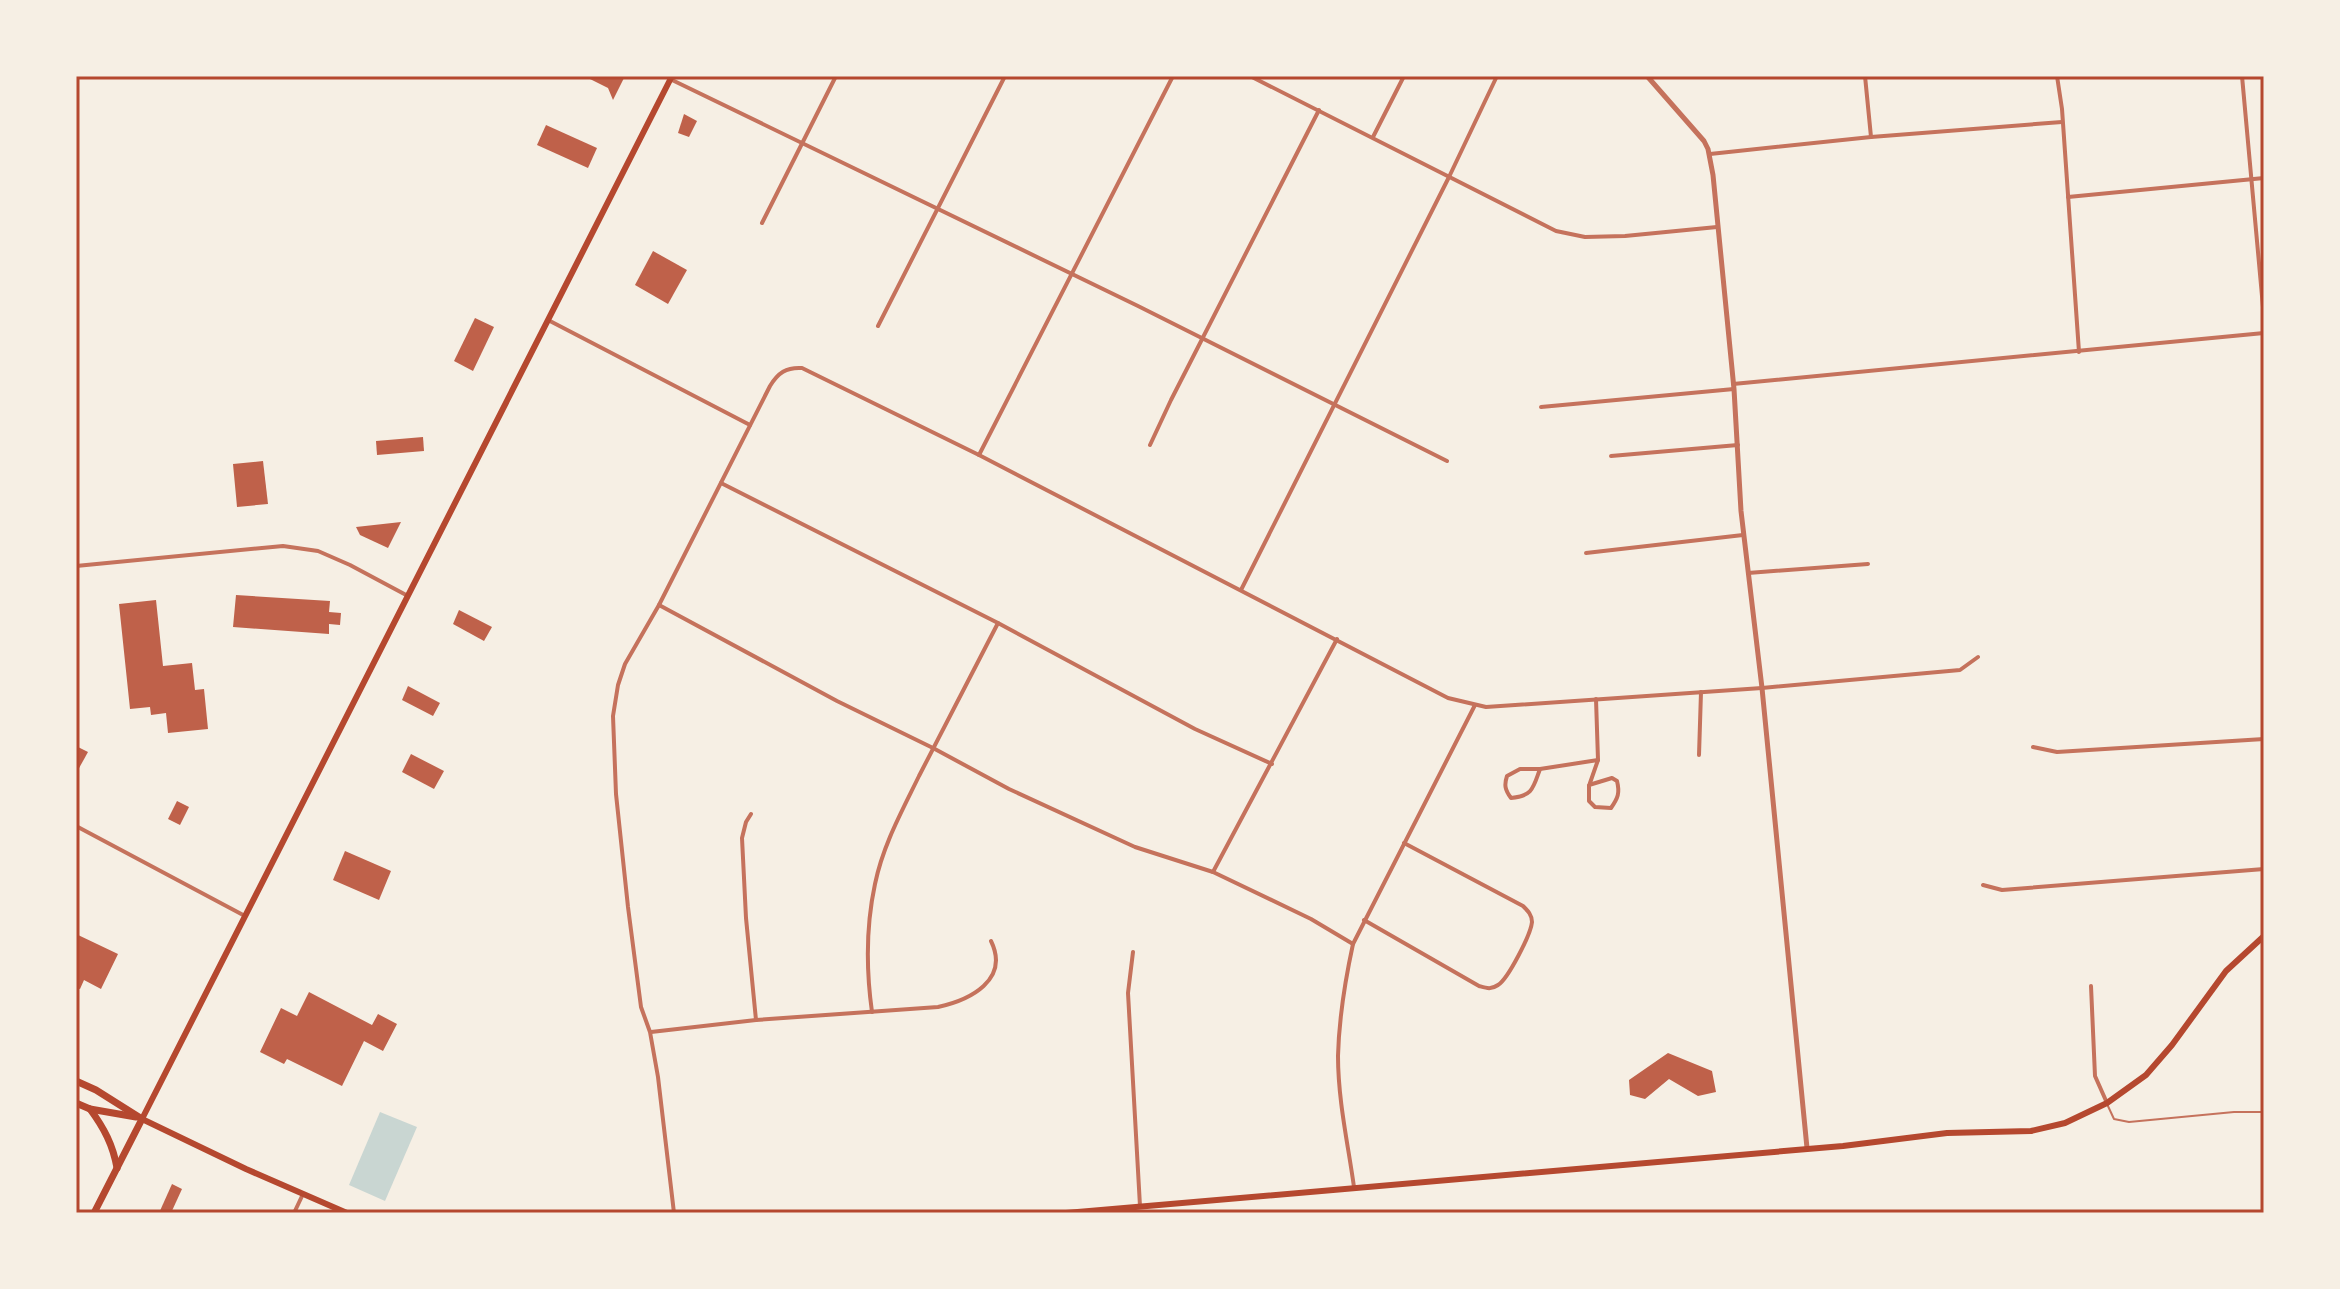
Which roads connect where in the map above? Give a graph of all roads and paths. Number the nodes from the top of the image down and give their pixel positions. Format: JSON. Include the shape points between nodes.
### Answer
{"nodes":[{"id":1,"x":836,"y":76,"type":"edge"},
{"id":2,"x":1005,"y":76,"type":"edge"},
{"id":3,"x":1173,"y":76,"type":"edge"},
{"id":4,"x":1250,"y":76,"type":"edge"},
{"id":5,"x":1404,"y":76,"type":"edge"},
{"id":6,"x":1497,"y":76,"type":"edge"},
{"id":7,"x":1647,"y":76,"type":"edge"},
{"id":8,"x":1865,"y":76,"type":"edge"},
{"id":9,"x":2057,"y":76,"type":"edge"},
{"id":10,"x":2242,"y":76,"type":"edge"},
{"id":11,"x":671,"y":77,"type":"edge"},
{"id":12,"x":1319,"y":110,"type":"junction"},
{"id":13,"x":2062,"y":122,"type":"junction"},
{"id":14,"x":1373,"y":137,"type":"junction"},
{"id":15,"x":1871,"y":137,"type":"junction"},
{"id":16,"x":800,"y":144,"type":"junction"},
{"id":17,"x":1709,"y":154,"type":"junction"},
{"id":18,"x":1449,"y":177,"type":"junction"},
{"id":19,"x":2264,"y":178,"type":"edge"},
{"id":20,"x":2253,"y":179,"type":"junction"},
{"id":21,"x":2068,"y":197,"type":"junction"},
{"id":22,"x":937,"y":209,"type":"junction"},
{"id":23,"x":762,"y":223,"type":"dead end"},
{"id":24,"x":1717,"y":227,"type":"junction"},
{"id":25,"x":1070,"y":272,"type":"junction"},
{"id":26,"x":2264,"y":318,"type":"edge"},
{"id":27,"x":548,"y":320,"type":"junction"},
{"id":28,"x":878,"y":326,"type":"dead end"},
{"id":29,"x":2264,"y":333,"type":"edge"},
{"id":30,"x":1203,"y":337,"type":"junction"},
{"id":31,"x":2079,"y":352,"type":"junction"},
{"id":32,"x":1734,"y":386,"type":"junction"},
{"id":33,"x":1335,"y":403,"type":"junction"},
{"id":34,"x":1541,"y":407,"type":"dead end"},
{"id":35,"x":750,"y":425,"type":"junction"},
{"id":36,"x":1150,"y":445,"type":"dead end"},
{"id":37,"x":1738,"y":445,"type":"junction"},
{"id":38,"x":979,"y":455,"type":"junction"},
{"id":39,"x":1611,"y":456,"type":"dead end"},
{"id":40,"x":1447,"y":461,"type":"dead end"},
{"id":41,"x":721,"y":483,"type":"junction"},
{"id":42,"x":1743,"y":535,"type":"junction"},
{"id":43,"x":1586,"y":553,"type":"dead end"},
{"id":44,"x":1868,"y":564,"type":"dead end"},
{"id":45,"x":76,"y":566,"type":"edge"},
{"id":46,"x":1748,"y":573,"type":"junction"},
{"id":47,"x":1241,"y":590,"type":"junction"},
{"id":48,"x":408,"y":596,"type":"junction"},
{"id":49,"x":659,"y":605,"type":"junction"},
{"id":50,"x":998,"y":623,"type":"junction"},
{"id":51,"x":1337,"y":639,"type":"junction"},
{"id":52,"x":1978,"y":657,"type":"dead end"},
{"id":53,"x":1762,"y":688,"type":"junction"},
{"id":54,"x":1701,"y":692,"type":"junction"},
{"id":55,"x":1596,"y":699,"type":"junction"},
{"id":56,"x":1475,"y":705,"type":"junction"},
{"id":57,"x":2264,"y":739,"type":"edge"},
{"id":58,"x":2033,"y":747,"type":"dead end"},
{"id":59,"x":933,"y":748,"type":"junction"},
{"id":60,"x":1699,"y":755,"type":"dead end"},
{"id":61,"x":1598,"y":760,"type":"junction"},
{"id":62,"x":1272,"y":764,"type":"junction"},
{"id":63,"x":1540,"y":769,"type":"junction"},
{"id":64,"x":1589,"y":785,"type":"junction"},
{"id":65,"x":751,"y":814,"type":"dead end"},
{"id":66,"x":76,"y":826,"type":"edge"},
{"id":67,"x":1404,"y":843,"type":"junction"},
{"id":68,"x":2264,"y":869,"type":"edge"},
{"id":69,"x":1213,"y":872,"type":"junction"},
{"id":70,"x":1983,"y":885,"type":"dead end"},
{"id":71,"x":245,"y":916,"type":"junction"},
{"id":72,"x":1364,"y":920,"type":"junction"},
{"id":73,"x":2264,"y":936,"type":"edge"},
{"id":74,"x":991,"y":941,"type":"dead end"},
{"id":75,"x":1353,"y":944,"type":"junction"},
{"id":76,"x":1133,"y":952,"type":"dead end"},
{"id":77,"x":2091,"y":986,"type":"dead end"},
{"id":78,"x":872,"y":1012,"type":"junction"},
{"id":79,"x":756,"y":1020,"type":"junction"},
{"id":80,"x":650,"y":1032,"type":"junction"},
{"id":81,"x":76,"y":1081,"type":"edge"},
{"id":82,"x":76,"y":1103,"type":"edge"},
{"id":83,"x":2107,"y":1103,"type":"junction"},
{"id":84,"x":90,"y":1109,"type":"junction"},
{"id":85,"x":2264,"y":1112,"type":"edge"},
{"id":86,"x":142,"y":1119,"type":"junction"},
{"id":87,"x":1807,"y":1148,"type":"junction"},
{"id":88,"x":117,"y":1168,"type":"junction"},
{"id":89,"x":1354,"y":1187,"type":"junction"},
{"id":90,"x":303,"y":1194,"type":"junction"},
{"id":91,"x":1140,"y":1206,"type":"junction"},
{"id":92,"x":94,"y":1213,"type":"edge"},
{"id":93,"x":294,"y":1213,"type":"edge"},
{"id":94,"x":347,"y":1213,"type":"edge"},
{"id":95,"x":674,"y":1213,"type":"edge"},
{"id":96,"x":1066,"y":1213,"type":"edge"}],
"edges":[{"from":1,"to":16,"type":"street"},
{"from":2,"to":22,"type":"street"},
{"from":3,"to":25,"type":"street"},
{"from":4,"to":12,"type":"street"},
{"from":5,"to":14,"type":"street"},
{"from":6,"to":18,"type":"street"},
{"from":7,"to":17,"type":"street","via":[[1704,141]]},
{"from":8,"to":15,"type":"street"},
{"from":9,"to":13,"type":"street"},
{"from":10,"to":20,"type":"street"},
{"from":11,"to":16,"type":"street"},
{"from":11,"to":27,"type":"main road"},
{"from":12,"to":14,"type":"street"},
{"from":12,"to":30,"type":"street"},
{"from":13,"to":15,"type":"street"},
{"from":13,"to":21,"type":"street"},
{"from":14,"to":18,"type":"street"},
{"from":15,"to":17,"type":"street"},
{"from":16,"to":22,"type":"street"},
{"from":16,"to":23,"type":"street"},
{"from":17,"to":24,"type":"street"},
{"from":18,"to":24,"type":"street","via":[[1556,231],[1585,237]]},
{"from":18,"to":33,"type":"street"},
{"from":19,"to":20,"type":"street"},
{"from":20,"to":21,"type":"street"},
{"from":20,"to":26,"type":"street"},
{"from":21,"to":31,"type":"street"},
{"from":22,"to":25,"type":"street"},
{"from":22,"to":28,"type":"street"},
{"from":24,"to":32,"type":"street"},
{"from":25,"to":30,"type":"street"},
{"from":25,"to":38,"type":"street"},
{"from":27,"to":35,"type":"street"},
{"from":27,"to":48,"type":"main road"},
{"from":29,"to":31,"type":"street"},
{"from":30,"to":33,"type":"street"},
{"from":30,"to":36,"type":"street"},
{"from":31,"to":32,"type":"street"},
{"from":32,"to":34,"type":"street"},
{"from":32,"to":37,"type":"street"},
{"from":33,"to":40,"type":"street"},
{"from":33,"to":47,"type":"street"},
{"from":35,"to":38,"type":"street","via":[[776,377],[786,369],[802,368]]},
{"from":35,"to":41,"type":"street"},
{"from":37,"to":39,"type":"street"},
{"from":37,"to":42,"type":"street"},
{"from":38,"to":47,"type":"street"},
{"from":41,"to":49,"type":"street"},
{"from":41,"to":50,"type":"street"},
{"from":42,"to":43,"type":"street"},
{"from":42,"to":46,"type":"street"},
{"from":44,"to":46,"type":"street"},
{"from":45,"to":48,"type":"street","via":[[283,546],[318,551]]},
{"from":46,"to":53,"type":"street"},
{"from":47,"to":51,"type":"street"},
{"from":48,"to":71,"type":"main road"},
{"from":49,"to":59,"type":"street"},
{"from":49,"to":80,"type":"street","via":[[625,664],[613,716],[628,907],[641,1007]]},
{"from":50,"to":59,"type":"street"},
{"from":50,"to":62,"type":"street","via":[[1195,729]]},
{"from":51,"to":56,"type":"street","via":[[1448,698]]},
{"from":51,"to":62,"type":"street"},
{"from":52,"to":53,"type":"street","via":[[1960,670]]},
{"from":53,"to":54,"type":"street"},
{"from":53,"to":87,"type":"street"},
{"from":54,"to":55,"type":"street"},
{"from":54,"to":60,"type":"street"},
{"from":55,"to":56,"type":"street"},
{"from":55,"to":61,"type":"street"},
{"from":56,"to":67,"type":"street"},
{"from":57,"to":58,"type":"street","via":[[2057,752]]},
{"from":59,"to":69,"type":"street","via":[[1135,847]]},
{"from":59,"to":78,"type":"street","via":[[885,847],[875,883],[867,953]]},
{"from":61,"to":63,"type":"street"},
{"from":61,"to":64,"type":"street"},
{"from":62,"to":69,"type":"street"},
{"from":63,"to":63,"type":"street","via":[[1520,769],[1507,776],[1505,791],[1511,798],[1524,797]]},
{"from":64,"to":64,"type":"street","via":[[1589,801],[1595,807],[1611,808],[1620,793],[1612,778]]},
{"from":65,"to":79,"type":"street","via":[[742,838]]},
{"from":66,"to":71,"type":"street"},
{"from":67,"to":72,"type":"street"},
{"from":67,"to":72,"type":"street","via":[[1529,911],[1532,926],[1519,953],[1503,982],[1487,988]]},
{"from":68,"to":70,"type":"street","via":[[2002,890]]},
{"from":69,"to":75,"type":"street"},
{"from":71,"to":86,"type":"main road"},
{"from":72,"to":75,"type":"street"},
{"from":73,"to":83,"type":"main road","via":[[2226,971],[2146,1075]]},
{"from":74,"to":78,"type":"street","via":[[997,963],[993,976],[970,996],[938,1007]]},
{"from":75,"to":89,"type":"street","via":[[1338,1057]]},
{"from":76,"to":91,"type":"street","via":[[1128,993]]},
{"from":77,"to":83,"type":"street","via":[[2095,1076]]},
{"from":78,"to":79,"type":"street"},
{"from":79,"to":80,"type":"street"},
{"from":80,"to":95,"type":"street"},
{"from":81,"to":86,"type":"main road"},
{"from":82,"to":84,"type":"main road"},
{"from":83,"to":85,"type":"lane","via":[[2114,1119],[2129,1122]]},
{"from":83,"to":87,"type":"main road","via":[[2065,1123],[2031,1131],[1961,1132]]},
{"from":84,"to":86,"type":"main road"},
{"from":84,"to":88,"type":"main road","via":[[107,1134]]},
{"from":86,"to":88,"type":"main road"},
{"from":86,"to":90,"type":"main road"},
{"from":87,"to":89,"type":"main road"},
{"from":88,"to":92,"type":"main road"},
{"from":89,"to":91,"type":"main road"},
{"from":90,"to":93,"type":"street"},
{"from":90,"to":94,"type":"main road"},
{"from":91,"to":96,"type":"main road"}]}
